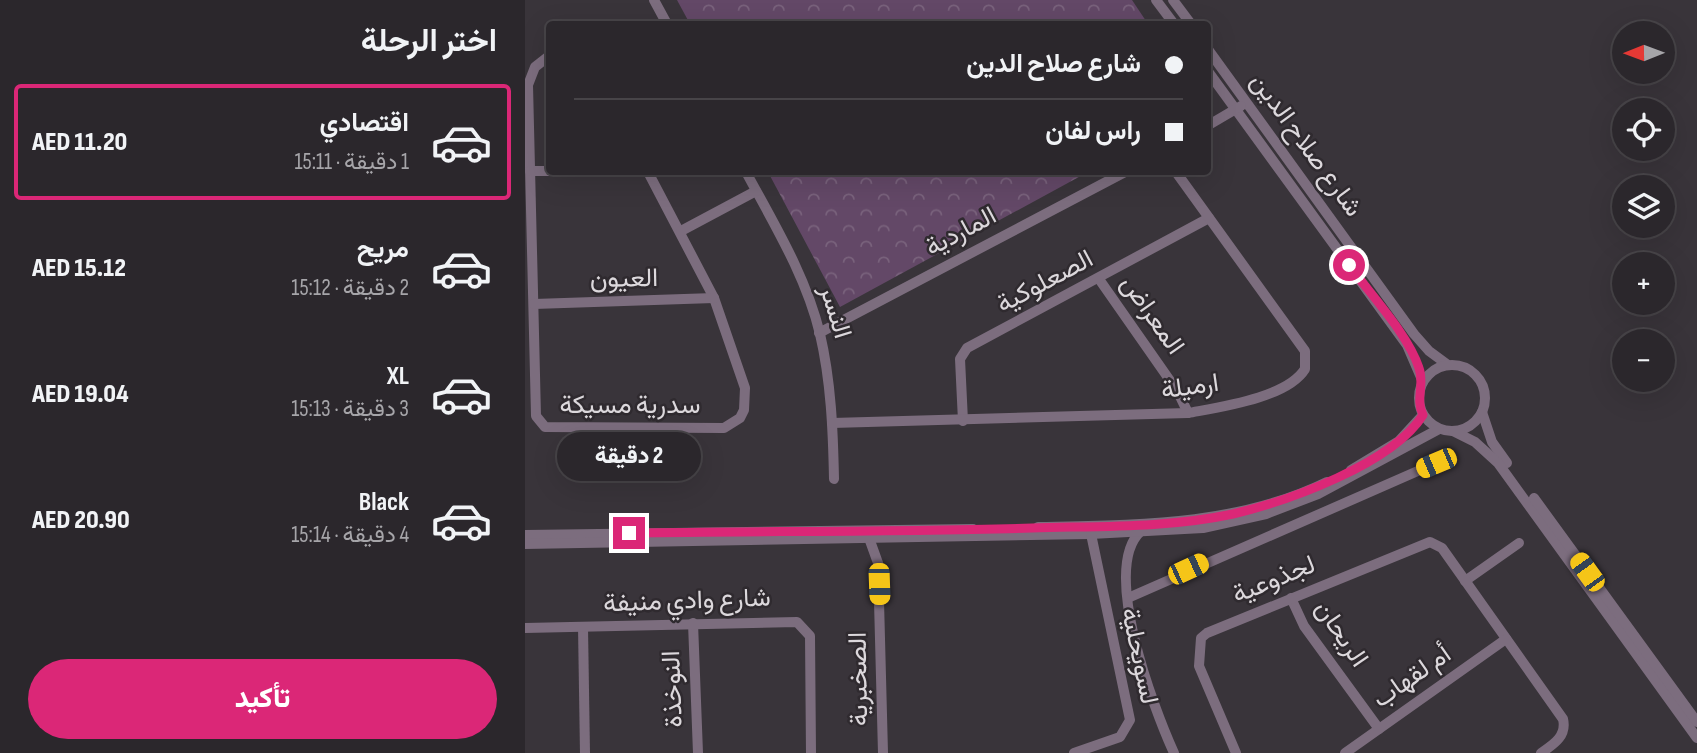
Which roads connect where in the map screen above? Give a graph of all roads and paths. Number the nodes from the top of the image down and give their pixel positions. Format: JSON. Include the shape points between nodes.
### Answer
{"nodes":[{"id":1,"x":654,"y":0,"type":"edge"},
{"id":2,"x":1157,"y":0,"type":"edge"},
{"id":3,"x":1173,"y":0,"type":"edge"},
{"id":4,"x":665,"y":21,"type":"edge"},
{"id":5,"x":1172,"y":21,"type":"edge"},
{"id":6,"x":1189,"y":21,"type":"edge"},
{"id":7,"x":1211,"y":53,"type":"edge"},
{"id":8,"x":546,"y":58,"type":"edge"},
{"id":9,"x":1211,"y":76,"type":"edge"},
{"id":10,"x":1247,"y":102,"type":"junction"},
{"id":11,"x":1236,"y":110,"type":"junction"},
{"id":12,"x":1211,"y":124,"type":"edge"},
{"id":13,"x":530,"y":171,"type":"junction"},
{"id":14,"x":546,"y":171,"type":"edge"},
{"id":15,"x":650,"y":175,"type":"edge"},
{"id":16,"x":748,"y":175,"type":"edge"},
{"id":17,"x":1119,"y":175,"type":"edge"},
{"id":18,"x":1178,"y":175,"type":"edge"},
{"id":19,"x":756,"y":191,"type":"junction"},
{"id":20,"x":528,"y":201,"type":"edge"},
{"id":21,"x":1209,"y":218,"type":"junction"},
{"id":22,"x":681,"y":231,"type":"junction"},
{"id":23,"x":1099,"y":279,"type":"junction"},
{"id":24,"x":714,"y":298,"type":"junction"},
{"id":25,"x":534,"y":304,"type":"junction"},
{"id":26,"x":820,"y":333,"type":"junction"},
{"id":27,"x":1448,"y":365,"type":"junction"},
{"id":28,"x":1423,"y":382,"type":"junction"},
{"id":29,"x":1482,"y":412,"type":"junction"},
{"id":30,"x":1188,"y":413,"type":"junction"},
{"id":31,"x":1423,"y":415,"type":"junction"},
{"id":32,"x":963,"y":421,"type":"junction"},
{"id":33,"x":832,"y":423,"type":"junction"},
{"id":34,"x":1439,"y":429,"type":"junction"},
{"id":35,"x":1453,"y":431,"type":"junction"},
{"id":36,"x":1436,"y":463,"type":"dead end"},
{"id":37,"x":834,"y":479,"type":"dead end"},
{"id":38,"x":525,"y":535,"type":"edge"},
{"id":39,"x":1137,"y":535,"type":"junction"},
{"id":40,"x":1093,"y":537,"type":"junction"},
{"id":41,"x":869,"y":538,"type":"junction"},
{"id":42,"x":886,"y":538,"type":"junction"},
{"id":43,"x":1518,"y":543,"type":"dead end"},
{"id":44,"x":525,"y":544,"type":"edge"},
{"id":45,"x":878,"y":563,"type":"junction"},
{"id":46,"x":1465,"y":581,"type":"junction"},
{"id":47,"x":1128,"y":598,"type":"junction"},
{"id":48,"x":1290,"y":598,"type":"junction"},
{"id":49,"x":693,"y":624,"type":"junction"},
{"id":50,"x":583,"y":627,"type":"junction"},
{"id":51,"x":525,"y":628,"type":"edge"},
{"id":52,"x":1506,"y":639,"type":"junction"},
{"id":53,"x":1697,"y":722,"type":"edge"},
{"id":54,"x":1379,"y":729,"type":"junction"},
{"id":55,"x":1697,"y":738,"type":"edge"},
{"id":56,"x":585,"y":753,"type":"edge"},
{"id":57,"x":698,"y":753,"type":"edge"},
{"id":58,"x":811,"y":753,"type":"edge"},
{"id":59,"x":883,"y":753,"type":"edge"},
{"id":60,"x":1074,"y":753,"type":"edge"},
{"id":61,"x":1174,"y":753,"type":"edge"},
{"id":62,"x":1236,"y":753,"type":"edge"},
{"id":63,"x":1345,"y":753,"type":"edge"},
{"id":64,"x":1541,"y":753,"type":"edge"}],
"edges":[{"from":1,"to":4,"type":"street"},
{"from":2,"to":5,"type":"street"},
{"from":3,"to":6,"type":"street"},
{"from":7,"to":10,"type":"street","name":"شارع صلاح الدين"},
{"from":8,"to":13,"type":"street","name":"سدرية مسيكة","via":[[529,75]]},
{"from":9,"to":11,"type":"street","name":"شارع صلاح الدين"},
{"from":10,"to":11,"type":"street"},
{"from":10,"to":27,"type":"street","name":"شارع صلاح الدين","via":[[1414,334]]},
{"from":11,"to":12,"type":"street"},
{"from":11,"to":28,"type":"street","name":"شارع صلاح الدين","via":[[1407,345]]},
{"from":13,"to":14,"type":"street"},
{"from":13,"to":20,"type":"street","name":"سدرية مسيكة"},
{"from":15,"to":22,"type":"street","name":"سدرية مسيكة"},
{"from":16,"to":19,"type":"street","name":"النسر"},
{"from":17,"to":26,"type":"street","name":"الماردية"},
{"from":18,"to":21,"type":"street","name":"ارميلة"},
{"from":19,"to":22,"type":"street"},
{"from":19,"to":26,"type":"street","name":"النسر","via":[[793,260]]},
{"from":20,"to":25,"type":"street","name":"سدرية مسيكة"},
{"from":21,"to":23,"type":"street","name":"الصعلوكية"},
{"from":21,"to":30,"type":"street","name":"ارميلة","via":[[1307,360],[1300,376],[1279,390]]},
{"from":22,"to":24,"type":"street","name":"سدرية مسيكة"},
{"from":23,"to":30,"type":"street","name":"المعراض"},
{"from":23,"to":32,"type":"street","name":"الصعلوكية","via":[[967,348],[960,359]]},
{"from":24,"to":25,"type":"street","name":"العيون"},
{"from":24,"to":25,"type":"street","name":"سدرية مسيكة","via":[[747,400],[740,418],[724,428],[545,427],[536,416]]},
{"from":26,"to":33,"type":"street","name":"النسر"},
{"from":27,"to":28,"type":"street"},
{"from":27,"to":29,"type":"street","via":[[1464,367],[1477,377],[1485,393]]},
{"from":28,"to":31,"type":"street","via":[[1419,402]]},
{"from":29,"to":35,"type":"street","via":[[1470,426]]},
{"from":29,"to":53,"type":"street","via":[[1503,458]]},
{"from":30,"to":32,"type":"street","name":"ارميلة"},
{"from":31,"to":34,"type":"street"},
{"from":31,"to":38,"type":"street","via":[[1392,446],[1317,487],[1264,506],[1201,519],[996,528]]},
{"from":32,"to":33,"type":"street","name":"ارميلة"},
{"from":33,"to":37,"type":"street","name":"النسر"},
{"from":34,"to":35,"type":"street"},
{"from":34,"to":39,"type":"street","via":[[1318,494],[1266,514],[1203,528]]},
{"from":35,"to":55,"type":"street","via":[[1475,442],[1498,463]]},
{"from":36,"to":47,"type":"street"},
{"from":39,"to":40,"type":"street"},
{"from":39,"to":47,"type":"street","via":[[1127,557]]},
{"from":40,"to":42,"type":"street"},
{"from":40,"to":60,"type":"street","name":"لسويحلية","via":[[1130,720],[1120,737]]},
{"from":41,"to":42,"type":"street"},
{"from":41,"to":44,"type":"street"},
{"from":41,"to":45,"type":"street","name":"الصخبرية"},
{"from":42,"to":45,"type":"street","name":"الصخبرية"},
{"from":43,"to":46,"type":"street"},
{"from":45,"to":59,"type":"street","name":"الصخبرية"},
{"from":46,"to":48,"type":"street","name":"لجذوعية","via":[[1442,548],[1430,542]]},
{"from":46,"to":52,"type":"street","name":"لجذوعية"},
{"from":47,"to":61,"type":"street","via":[[1145,678]]},
{"from":48,"to":54,"type":"street","name":"الريحان","via":[[1304,626]]},
{"from":48,"to":62,"type":"street","name":"لجذوعية","via":[[1202,638],[1199,666]]},
{"from":49,"to":50,"type":"street","name":"شارع وادي منيفة"},
{"from":49,"to":57,"type":"street","name":"النوخذة"},
{"from":49,"to":58,"type":"street","name":"شارع وادي منيفة","via":[[788,621],[805,628],[810,636]]},
{"from":50,"to":51,"type":"street","name":"شارع وادي منيفة"},
{"from":50,"to":56,"type":"street"},
{"from":52,"to":54,"type":"street","name":"أم لقهاب"},
{"from":52,"to":64,"type":"street","name":"لجذوعية","via":[[1563,719],[1561,737]]},
{"from":54,"to":63,"type":"street","name":"أم لقهاب"}]}
